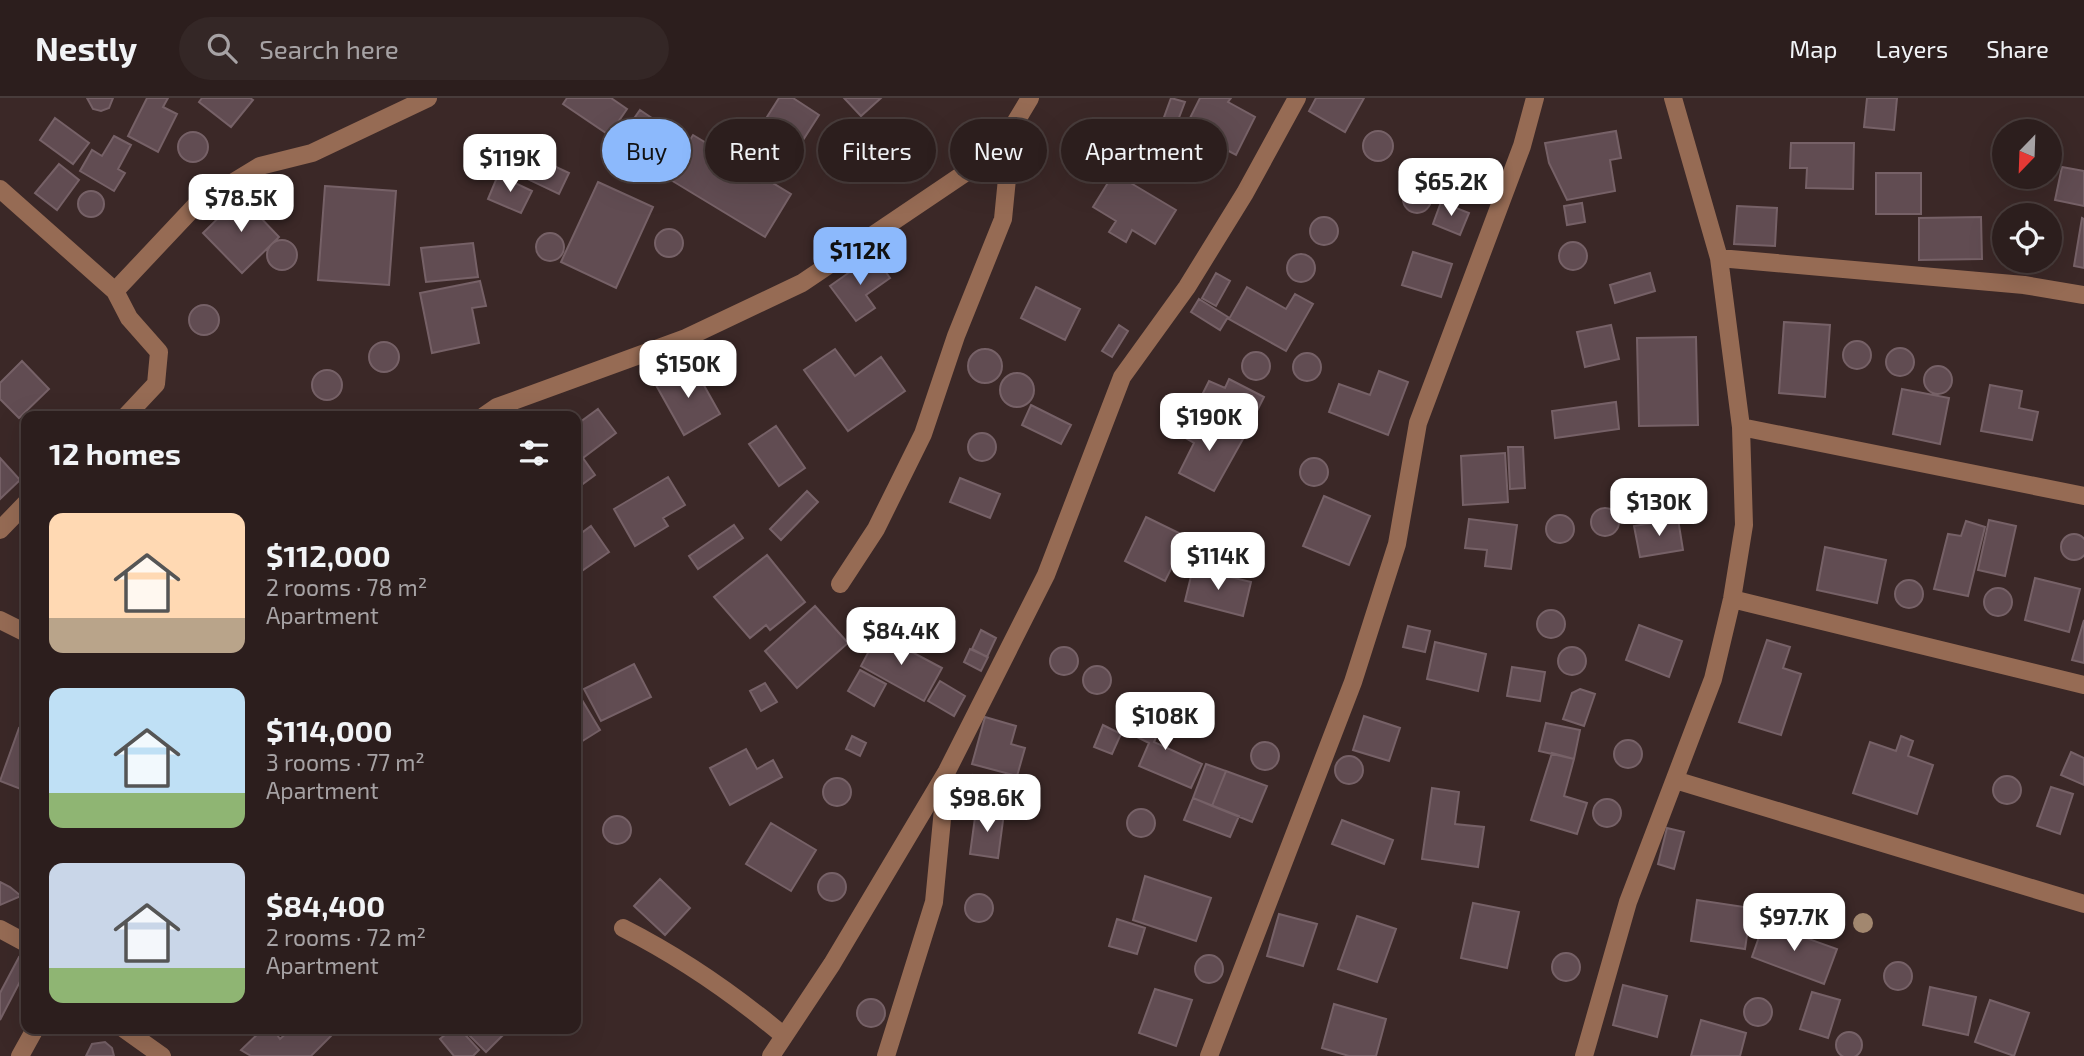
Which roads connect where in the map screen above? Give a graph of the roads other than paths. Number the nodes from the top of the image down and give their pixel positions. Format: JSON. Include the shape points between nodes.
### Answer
{"nodes":[{"id":1,"x":428,"y":98,"type":"edge"},
{"id":2,"x":1030,"y":98,"type":"edge"},
{"id":3,"x":1297,"y":98,"type":"edge"},
{"id":4,"x":1535,"y":98,"type":"edge"},
{"id":5,"x":1673,"y":98,"type":"edge"},
{"id":6,"x":1017,"y":119,"type":"edge"},
{"id":7,"x":952,"y":182,"type":"edge"},
{"id":8,"x":1007,"y":182,"type":"edge"},
{"id":9,"x":0,"y":189,"type":"edge"},
{"id":10,"x":1719,"y":258,"type":"junction"},
{"id":11,"x":115,"y":291,"type":"junction"},
{"id":12,"x":2084,"y":295,"type":"edge"},
{"id":13,"x":131,"y":411,"type":"edge"},
{"id":14,"x":491,"y":411,"type":"edge"},
{"id":15,"x":1741,"y":427,"type":"junction"},
{"id":16,"x":2084,"y":496,"type":"edge"},
{"id":17,"x":21,"y":508,"type":"edge"},
{"id":18,"x":0,"y":530,"type":"edge"},
{"id":19,"x":840,"y":584,"type":"dead end"},
{"id":20,"x":1732,"y":599,"type":"junction"},
{"id":21,"x":0,"y":620,"type":"edge"},
{"id":22,"x":21,"y":630,"type":"edge"},
{"id":23,"x":2084,"y":685,"type":"edge"},
{"id":24,"x":947,"y":771,"type":"junction"},
{"id":25,"x":1675,"y":780,"type":"junction"},
{"id":26,"x":2084,"y":904,"type":"edge"},
{"id":27,"x":624,"y":928,"type":"dead end"},
{"id":28,"x":0,"y":929,"type":"edge"},
{"id":29,"x":21,"y":940,"type":"edge"},
{"id":30,"x":32,"y":1034,"type":"edge"},
{"id":31,"x":131,"y":1034,"type":"edge"},
{"id":32,"x":785,"y":1036,"type":"junction"},
{"id":33,"x":1585,"y":1052,"type":"edge"},
{"id":34,"x":20,"y":1056,"type":"edge"},
{"id":35,"x":162,"y":1056,"type":"edge"},
{"id":36,"x":771,"y":1056,"type":"edge"},
{"id":37,"x":886,"y":1056,"type":"edge"},
{"id":38,"x":1209,"y":1056,"type":"edge"},
{"id":39,"x":1604,"y":1056,"type":"edge"}],
"edges":[{"from":1,"to":11,"type":"street","via":[[312,153],[260,166],[196,205]]},
{"from":2,"to":6,"type":"street"},
{"from":3,"to":24,"type":"street","via":[[1194,276],[1122,377],[1046,575]]},
{"from":4,"to":38,"type":"street","via":[[1522,146],[1418,423],[1397,544],[1353,682]]},
{"from":5,"to":10,"type":"street"},
{"from":7,"to":14,"type":"street","via":[[802,283],[686,338]]},
{"from":8,"to":19,"type":"street","via":[[1003,219],[923,434],[876,529]]},
{"from":9,"to":11,"type":"street"},
{"from":10,"to":12,"type":"street","via":[[2024,285]]},
{"from":10,"to":15,"type":"street"},
{"from":11,"to":13,"type":"street","via":[[129,318],[159,352],[156,384]]},
{"from":15,"to":16,"type":"street"},
{"from":15,"to":20,"type":"street","via":[[1744,525]]},
{"from":17,"to":18,"type":"street"},
{"from":20,"to":23,"type":"street"},
{"from":20,"to":25,"type":"street","via":[[1713,679]]},
{"from":21,"to":22,"type":"street"},
{"from":24,"to":32,"type":"street"},
{"from":24,"to":37,"type":"street","via":[[934,902]]},
{"from":25,"to":26,"type":"street"},
{"from":25,"to":33,"type":"street","via":[[1628,902]]},
{"from":27,"to":32,"type":"street","via":[[677,955]]},
{"from":28,"to":29,"type":"street"},
{"from":30,"to":34,"type":"street"},
{"from":31,"to":35,"type":"street"},
{"from":32,"to":36,"type":"street"},
{"from":33,"to":39,"type":"street"}]}
